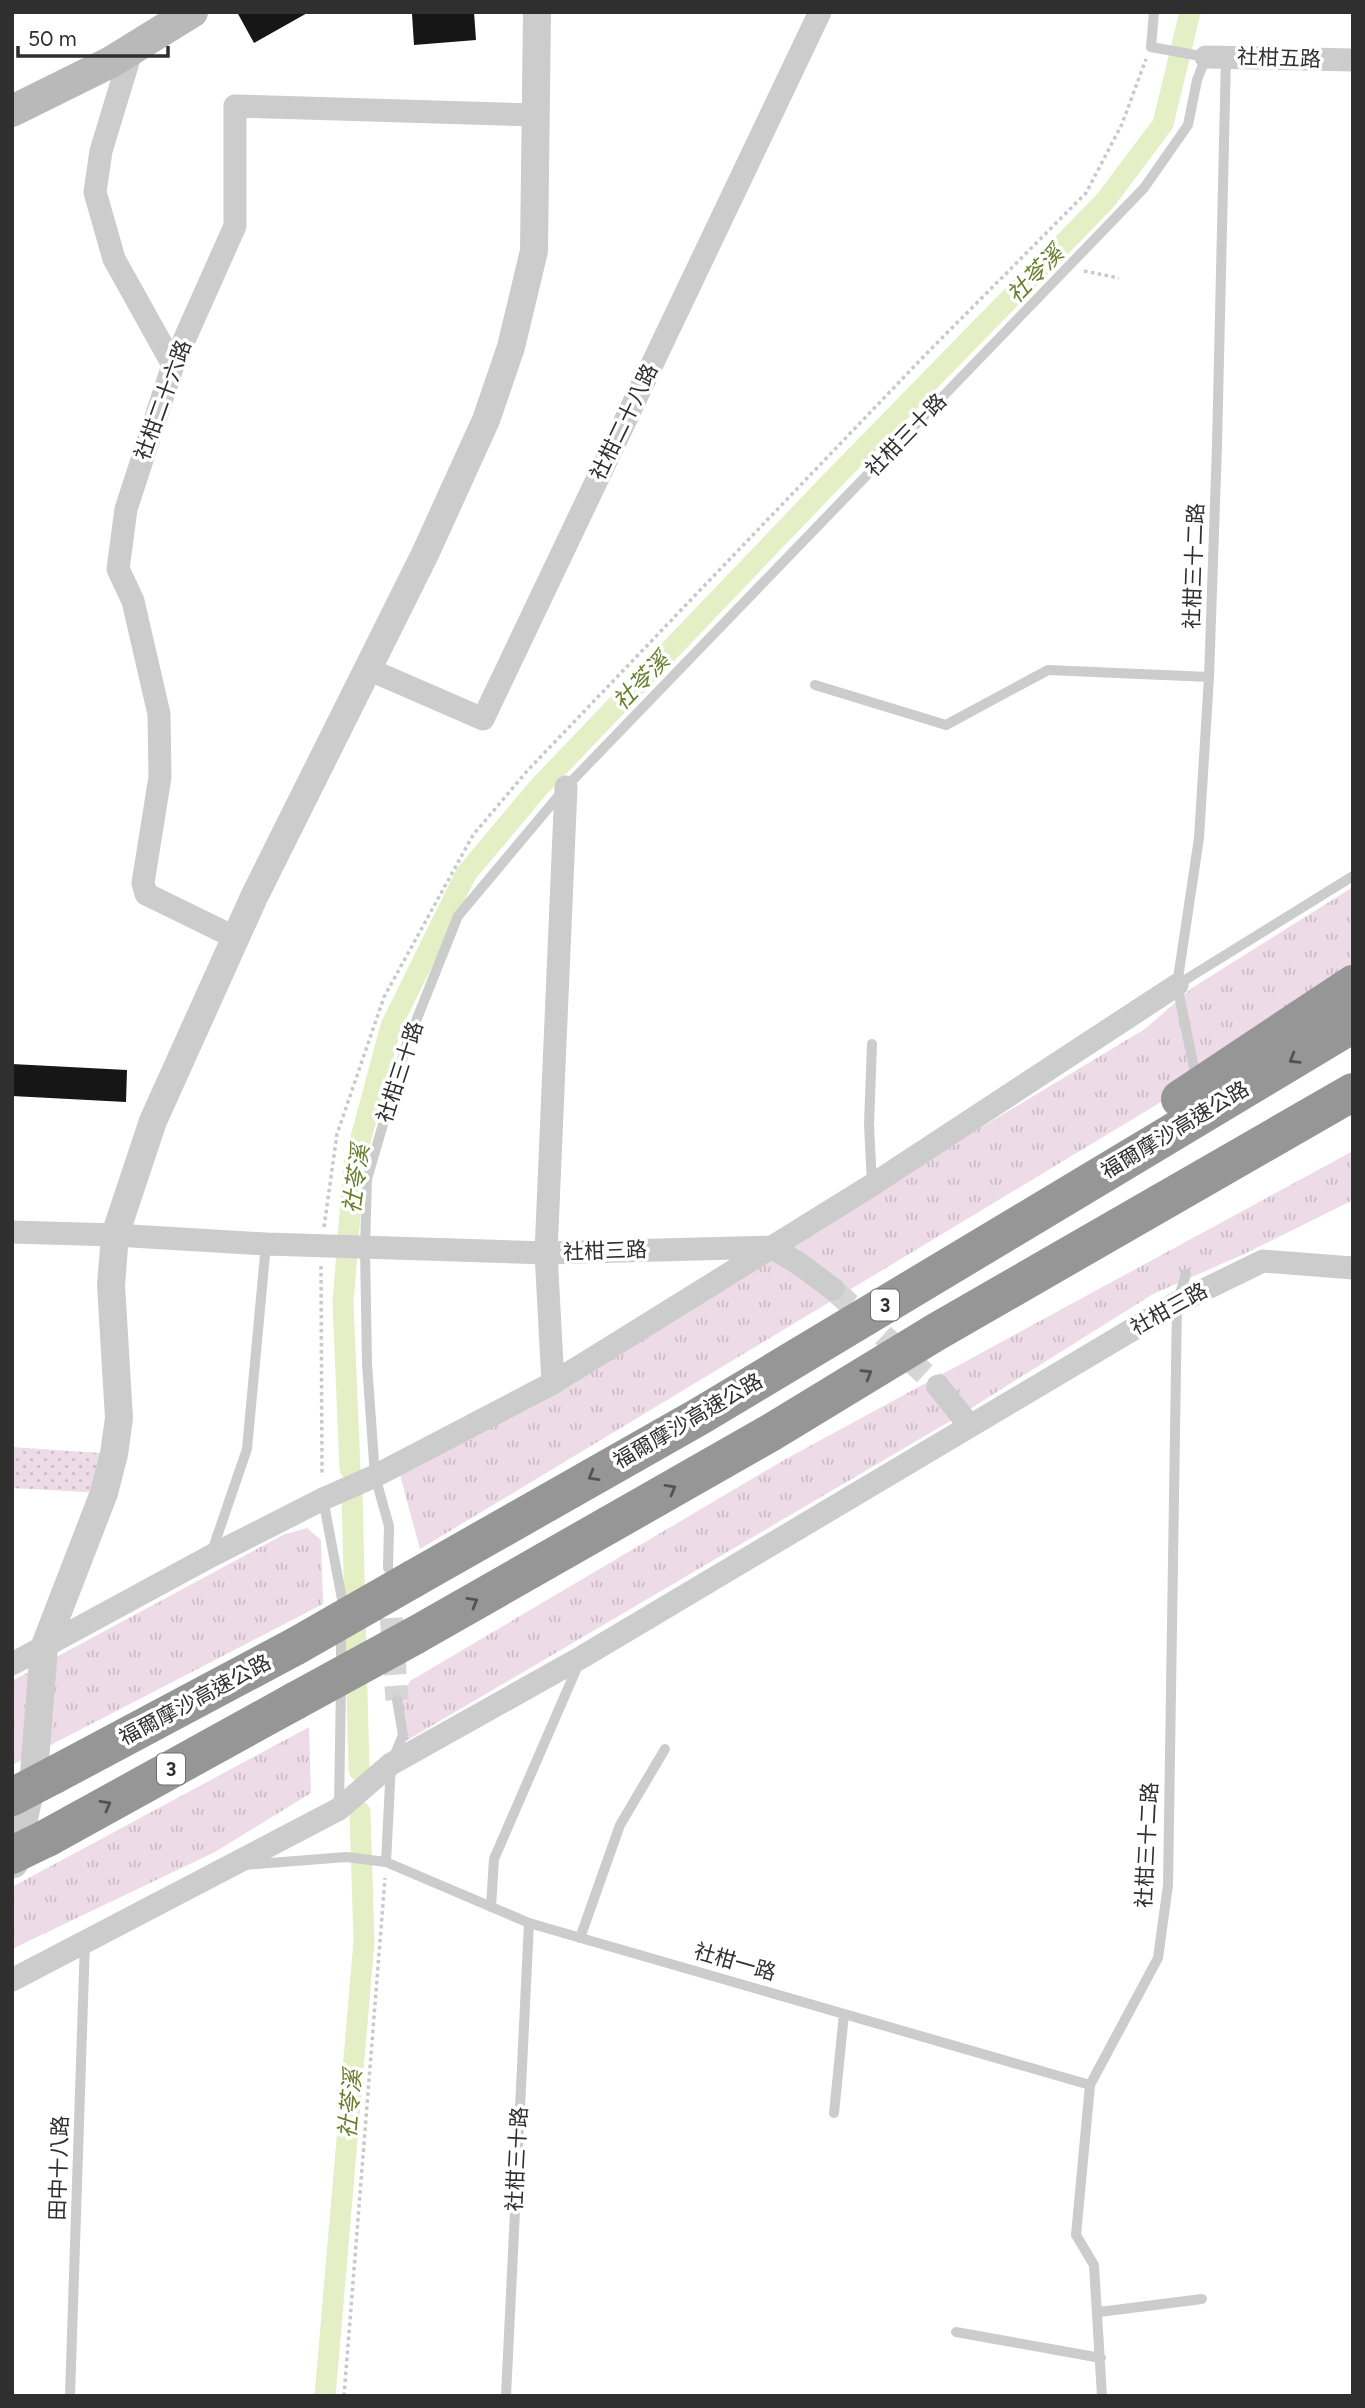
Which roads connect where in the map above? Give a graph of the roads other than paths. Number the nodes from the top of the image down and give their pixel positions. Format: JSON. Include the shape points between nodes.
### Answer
{"nodes":[{"id":1,"x":192,"y":12,"type":"edge"},
{"id":2,"x":537,"y":12,"type":"edge"},
{"id":3,"x":820,"y":12,"type":"edge"},
{"id":4,"x":1154,"y":12,"type":"edge"},
{"id":5,"x":132,"y":49,"type":"junction"},
{"id":6,"x":1216,"y":57,"type":"junction"},
{"id":7,"x":1353,"y":60,"type":"edge"},
{"id":8,"x":12,"y":111,"type":"edge"},
{"id":9,"x":535,"y":115,"type":"junction"},
{"id":10,"x":173,"y":365,"type":"junction"},
{"id":11,"x":368,"y":669,"type":"junction"},
{"id":12,"x":1209,"y":677,"type":"junction"},
{"id":13,"x":815,"y":685,"type":"dead end"},
{"id":14,"x":566,"y":787,"type":"junction"},
{"id":15,"x":1353,"y":876,"type":"edge"},
{"id":16,"x":236,"y":938,"type":"junction"},
{"id":17,"x":1353,"y":984,"type":"edge"},
{"id":18,"x":1177,"y":985,"type":"junction"},
{"id":19,"x":1353,"y":1024,"type":"edge"},
{"id":20,"x":872,"y":1044,"type":"dead end"},
{"id":21,"x":1195,"y":1073,"type":"dead end"},
{"id":22,"x":1353,"y":1092,"type":"edge"},
{"id":23,"x":1353,"y":1122,"type":"edge"},
{"id":24,"x":872,"y":1185,"type":"junction"},
{"id":25,"x":12,"y":1232,"type":"edge"},
{"id":26,"x":115,"y":1235,"type":"junction"},
{"id":27,"x":266,"y":1244,"type":"junction"},
{"id":28,"x":365,"y":1247,"type":"junction"},
{"id":29,"x":771,"y":1247,"type":"junction"},
{"id":30,"x":547,"y":1253,"type":"junction"},
{"id":31,"x":1353,"y":1268,"type":"edge"},
{"id":32,"x":1186,"y":1274,"type":"dead end"},
{"id":33,"x":833,"y":1289,"type":"tunnel mouth"},
{"id":34,"x":1177,"y":1303,"type":"junction"},
{"id":35,"x":936,"y":1332,"type":"junction"},
{"id":36,"x":763,"y":1377,"type":"junction"},
{"id":37,"x":553,"y":1383,"type":"junction"},
{"id":38,"x":939,"y":1386,"type":"tunnel mouth"},
{"id":39,"x":969,"y":1425,"type":"junction"},
{"id":40,"x":374,"y":1476,"type":"junction"},
{"id":41,"x":323,"y":1499,"type":"junction"},
{"id":42,"x":211,"y":1556,"type":"junction"},
{"id":43,"x":400,"y":1573,"type":"junction"},
{"id":44,"x":44,"y":1647,"type":"junction"},
{"id":45,"x":582,"y":1657,"type":"junction"},
{"id":46,"x":12,"y":1664,"type":"edge"},
{"id":47,"x":397,"y":1700,"type":"tunnel mouth"},
{"id":48,"x":665,"y":1749,"type":"dead end"},
{"id":49,"x":391,"y":1765,"type":"junction"},
{"id":50,"x":12,"y":1797,"type":"edge"},
{"id":51,"x":338,"y":1809,"type":"junction"},
{"id":52,"x":12,"y":1855,"type":"edge"},
{"id":53,"x":381,"y":1861,"type":"junction"},
{"id":54,"x":231,"y":1866,"type":"junction"},
{"id":55,"x":12,"y":1874,"type":"edge"},
{"id":56,"x":491,"y":1907,"type":"junction"},
{"id":57,"x":529,"y":1923,"type":"junction"},
{"id":58,"x":580,"y":1938,"type":"junction"},
{"id":59,"x":85,"y":1941,"type":"junction"},
{"id":60,"x":12,"y":1980,"type":"edge"},
{"id":61,"x":844,"y":2014,"type":"junction"},
{"id":62,"x":1090,"y":2085,"type":"junction"},
{"id":63,"x":834,"y":2113,"type":"dead end"},
{"id":64,"x":1202,"y":2299,"type":"dead end"},
{"id":65,"x":1099,"y":2312,"type":"junction"},
{"id":66,"x":956,"y":2332,"type":"dead end"},
{"id":67,"x":1101,"y":2358,"type":"junction"},
{"id":68,"x":70,"y":2396,"type":"edge"},
{"id":69,"x":506,"y":2396,"type":"edge"},
{"id":70,"x":1102,"y":2396,"type":"edge"}],
"edges":[{"from":1,"to":5,"type":"main road"},
{"from":2,"to":9,"type":"street"},
{"from":3,"to":11,"type":"street","name":"社柑二十八路","via":[[483,719]]},
{"from":4,"to":6,"type":"lane","via":[[1151,47]]},
{"from":5,"to":8,"type":"main road"},
{"from":5,"to":10,"type":"street","via":[[101,151],[95,191],[114,259]]},
{"from":6,"to":7,"type":"street","name":"社柑五路"},
{"from":6,"to":12,"type":"lane","name":"社柑三十二路","via":[[1217,445]]},
{"from":6,"to":14,"type":"lane","name":"社柑三十路","via":[[1197,79],[1188,125],[1144,188]]},
{"from":9,"to":10,"type":"street","name":"社柑二十六路","via":[[235,106],[235,226]]},
{"from":9,"to":11,"type":"street","via":[[534,251],[512,347],[486,420]]},
{"from":10,"to":16,"type":"street","name":"社柑二十六路","via":[[126,509],[118,569],[133,601],[159,714],[160,777],[143,883],[146,894]]},
{"from":11,"to":16,"type":"street"},
{"from":12,"to":13,"type":"lane","via":[[1048,670],[946,725]]},
{"from":12,"to":18,"type":"lane","name":"社柑三十二路","via":[[1199,838]]},
{"from":14,"to":28,"type":"lane","name":"社柑三十路","via":[[458,916],[406,1046],[367,1179]]},
{"from":14,"to":30,"type":"street"},
{"from":15,"to":18,"type":"lane"},
{"from":16,"to":26,"type":"street","via":[[153,1121]]},
{"from":17,"to":36,"type":"highway"},
{"from":18,"to":21,"type":"lane","name":"社柑三十二路"},
{"from":18,"to":24,"type":"street"},
{"from":19,"to":36,"type":"highway","name":"福爾摩沙高速公路","number":"3","one_way":true},
{"from":20,"to":24,"type":"lane"},
{"from":22,"to":35,"type":"highway","number":"3"},
{"from":23,"to":35,"type":"highway"},
{"from":24,"to":29,"type":"street"},
{"from":25,"to":26,"type":"street"},
{"from":26,"to":27,"type":"street"},
{"from":26,"to":44,"type":"street","via":[[111,1284],[119,1418],[114,1454],[104,1493]]},
{"from":27,"to":28,"type":"street","name":"社柑三路"},
{"from":27,"to":42,"type":"lane","via":[[247,1449]]},
{"from":28,"to":30,"type":"street","name":"社柑三路"},
{"from":28,"to":40,"type":"lane","name":"社柑三十路"},
{"from":29,"to":30,"type":"street","name":"社柑三路"},
{"from":29,"to":33,"type":"street"},
{"from":29,"to":37,"type":"street"},
{"from":30,"to":37,"type":"street"},
{"from":31,"to":34,"type":"street","name":"社柑三路","via":[[1263,1261]]},
{"from":32,"to":34,"type":"lane","name":"社柑三十二路"},
{"from":34,"to":39,"type":"street","name":"社柑三路"},
{"from":34,"to":62,"type":"lane","name":"社柑三十二路","via":[[1168,1885],[1158,1958]]},
{"from":52,"to":35,"type":"highway","number":"3","one_way":true,"bridge":true,"via":[[414,1636],[770,1433]]},
{"from":36,"to":43,"type":"highway","name":"福爾摩沙高速公路","number":"3","one_way":true},
{"from":37,"to":40,"type":"street"},
{"from":38,"to":39,"type":"street"},
{"from":39,"to":45,"type":"street","name":"社柑三路"},
{"from":40,"to":41,"type":"street"},
{"from":40,"to":43,"type":"lane","name":"社柑三十路"},
{"from":41,"to":42,"type":"street"},
{"from":41,"to":51,"type":"lane","via":[[342,1599]]},
{"from":42,"to":44,"type":"street"},
{"from":43,"to":50,"type":"highway","name":"福爾摩沙高速公路","number":"3","bridge":true,"via":[[296,1647]]},
{"from":44,"to":46,"type":"street"},
{"from":44,"to":55,"type":"street","via":[[34,1773]]},
{"from":45,"to":49,"type":"street","name":"社柑三路"},
{"from":45,"to":56,"type":"lane","via":[[494,1859]]},
{"from":47,"to":49,"type":"lane","via":[[403,1735]]},
{"from":48,"to":58,"type":"lane","via":[[620,1825]]},
{"from":49,"to":51,"type":"street","name":"社柑三路"},
{"from":49,"to":53,"type":"lane"},
{"from":51,"to":54,"type":"street","name":"社柑三路"},
{"from":53,"to":54,"type":"lane","name":"社柑一路","via":[[359,1858]]},
{"from":53,"to":56,"type":"lane","name":"社柑一路"},
{"from":54,"to":59,"type":"street","name":"社柑三路"},
{"from":56,"to":57,"type":"lane","name":"社柑一路"},
{"from":57,"to":58,"type":"lane","name":"社柑一路"},
{"from":57,"to":69,"type":"lane","name":"社柑三十路"},
{"from":58,"to":61,"type":"lane","name":"社柑一路"},
{"from":59,"to":60,"type":"street","name":"社柑三路"},
{"from":59,"to":68,"type":"lane","name":"田中十八路"},
{"from":61,"to":62,"type":"lane","name":"社柑一路"},
{"from":61,"to":63,"type":"lane"},
{"from":62,"to":65,"type":"lane","name":"社柑三十二路","via":[[1076,2235],[1094,2265]]},
{"from":64,"to":65,"type":"lane"},
{"from":65,"to":67,"type":"lane","name":"社柑三十二路"},
{"from":66,"to":67,"type":"lane"},
{"from":67,"to":70,"type":"lane","name":"社柑三十二路"}]}
